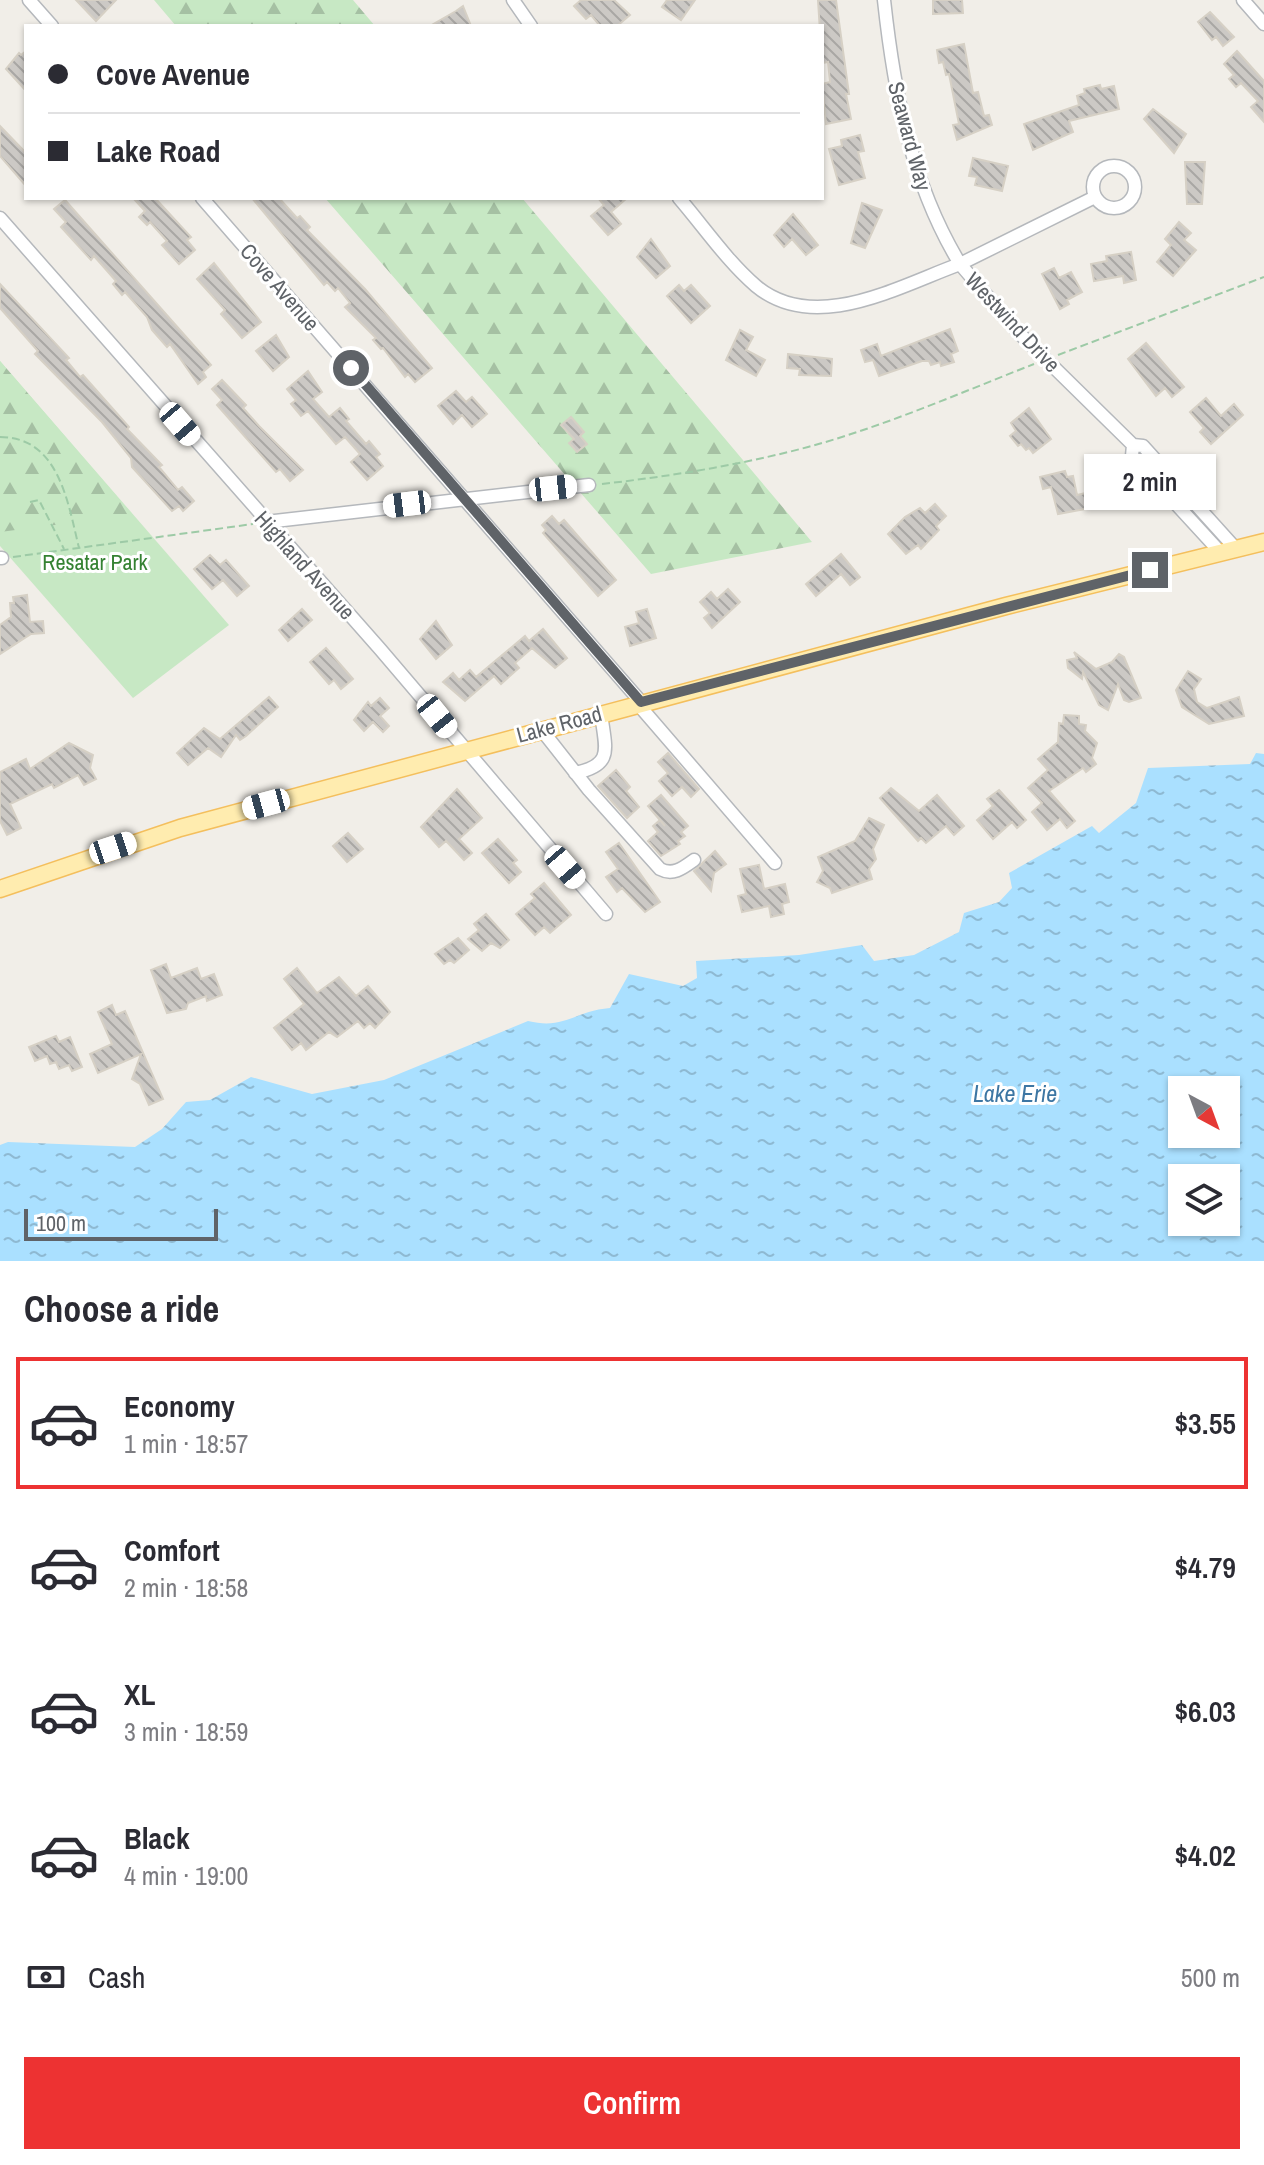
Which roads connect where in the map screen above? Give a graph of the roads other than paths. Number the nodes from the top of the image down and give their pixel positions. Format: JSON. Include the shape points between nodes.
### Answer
{"nodes":[{"id":1,"x":29,"y":0,"type":"edge"},
{"id":2,"x":513,"y":0,"type":"edge"},
{"id":3,"x":884,"y":0,"type":"edge"},
{"id":4,"x":1243,"y":0,"type":"edge"},
{"id":5,"x":50,"y":24,"type":"edge"},
{"id":6,"x":530,"y":24,"type":"edge"},
{"id":7,"x":1264,"y":24,"type":"edge"},
{"id":8,"x":1095,"y":197,"type":"dead end"},
{"id":9,"x":204,"y":200,"type":"edge"},
{"id":10,"x":681,"y":200,"type":"edge"},
{"id":11,"x":0,"y":218,"type":"edge"},
{"id":12,"x":960,"y":264,"type":"junction"},
{"id":13,"x":589,"y":485,"type":"road end"},
{"id":14,"x":464,"y":497,"type":"junction"},
{"id":15,"x":266,"y":522,"type":"junction"},
{"id":16,"x":1264,"y":542,"type":"edge"},
{"id":17,"x":1228,"y":551,"type":"junction"},
{"id":18,"x":639,"y":703,"type":"junction"},
{"id":19,"x":601,"y":713,"type":"junction"},
{"id":20,"x":541,"y":729,"type":"junction"},
{"id":21,"x":464,"y":750,"type":"junction"},
{"id":22,"x":575,"y":773,"type":"junction"},
{"id":23,"x":694,"y":860,"type":"dead end"},
{"id":24,"x":775,"y":863,"type":"dead end"},
{"id":25,"x":0,"y":889,"type":"edge"},
{"id":26,"x":606,"y":914,"type":"dead end"}],
"edges":[{"from":1,"to":5,"type":"street"},
{"from":2,"to":6,"type":"street"},
{"from":3,"to":12,"type":"street","name":"Seaward Way","via":[[910,148],[921,184]]},
{"from":4,"to":7,"type":"street"},
{"from":8,"to":12,"type":"street"},
{"from":9,"to":14,"type":"street","name":"Cove Avenue"},
{"from":10,"to":12,"type":"street","name":"Westwind Drive","via":[[757,286],[798,306],[846,305]]},
{"from":11,"to":15,"type":"street","name":"Highland Avenue"},
{"from":12,"to":17,"type":"street","name":"Westwind Drive","via":[[1045,360],[1133,445],[1132,456]]},
{"from":13,"to":14,"type":"street"},
{"from":14,"to":15,"type":"street"},
{"from":14,"to":18,"type":"street","name":"Cove Avenue"},
{"from":15,"to":21,"type":"street","name":"Highland Avenue"},
{"from":16,"to":17,"type":"main road","name":"Lake Road"},
{"from":17,"to":18,"type":"main road","name":"Lake Road"},
{"from":18,"to":19,"type":"main road","name":"Lake Road"},
{"from":18,"to":24,"type":"street","name":"Cove Avenue"},
{"from":19,"to":20,"type":"main road","name":"Lake Road"},
{"from":19,"to":22,"type":"street","via":[[603,762]]},
{"from":20,"to":21,"type":"main road","name":"Lake Road"},
{"from":20,"to":22,"type":"street"},
{"from":21,"to":25,"type":"main road","name":"Lake Road","via":[[153,836]]},
{"from":21,"to":26,"type":"street","name":"Highland Avenue"},
{"from":22,"to":23,"type":"street","via":[[660,869],[679,871]]}]}
